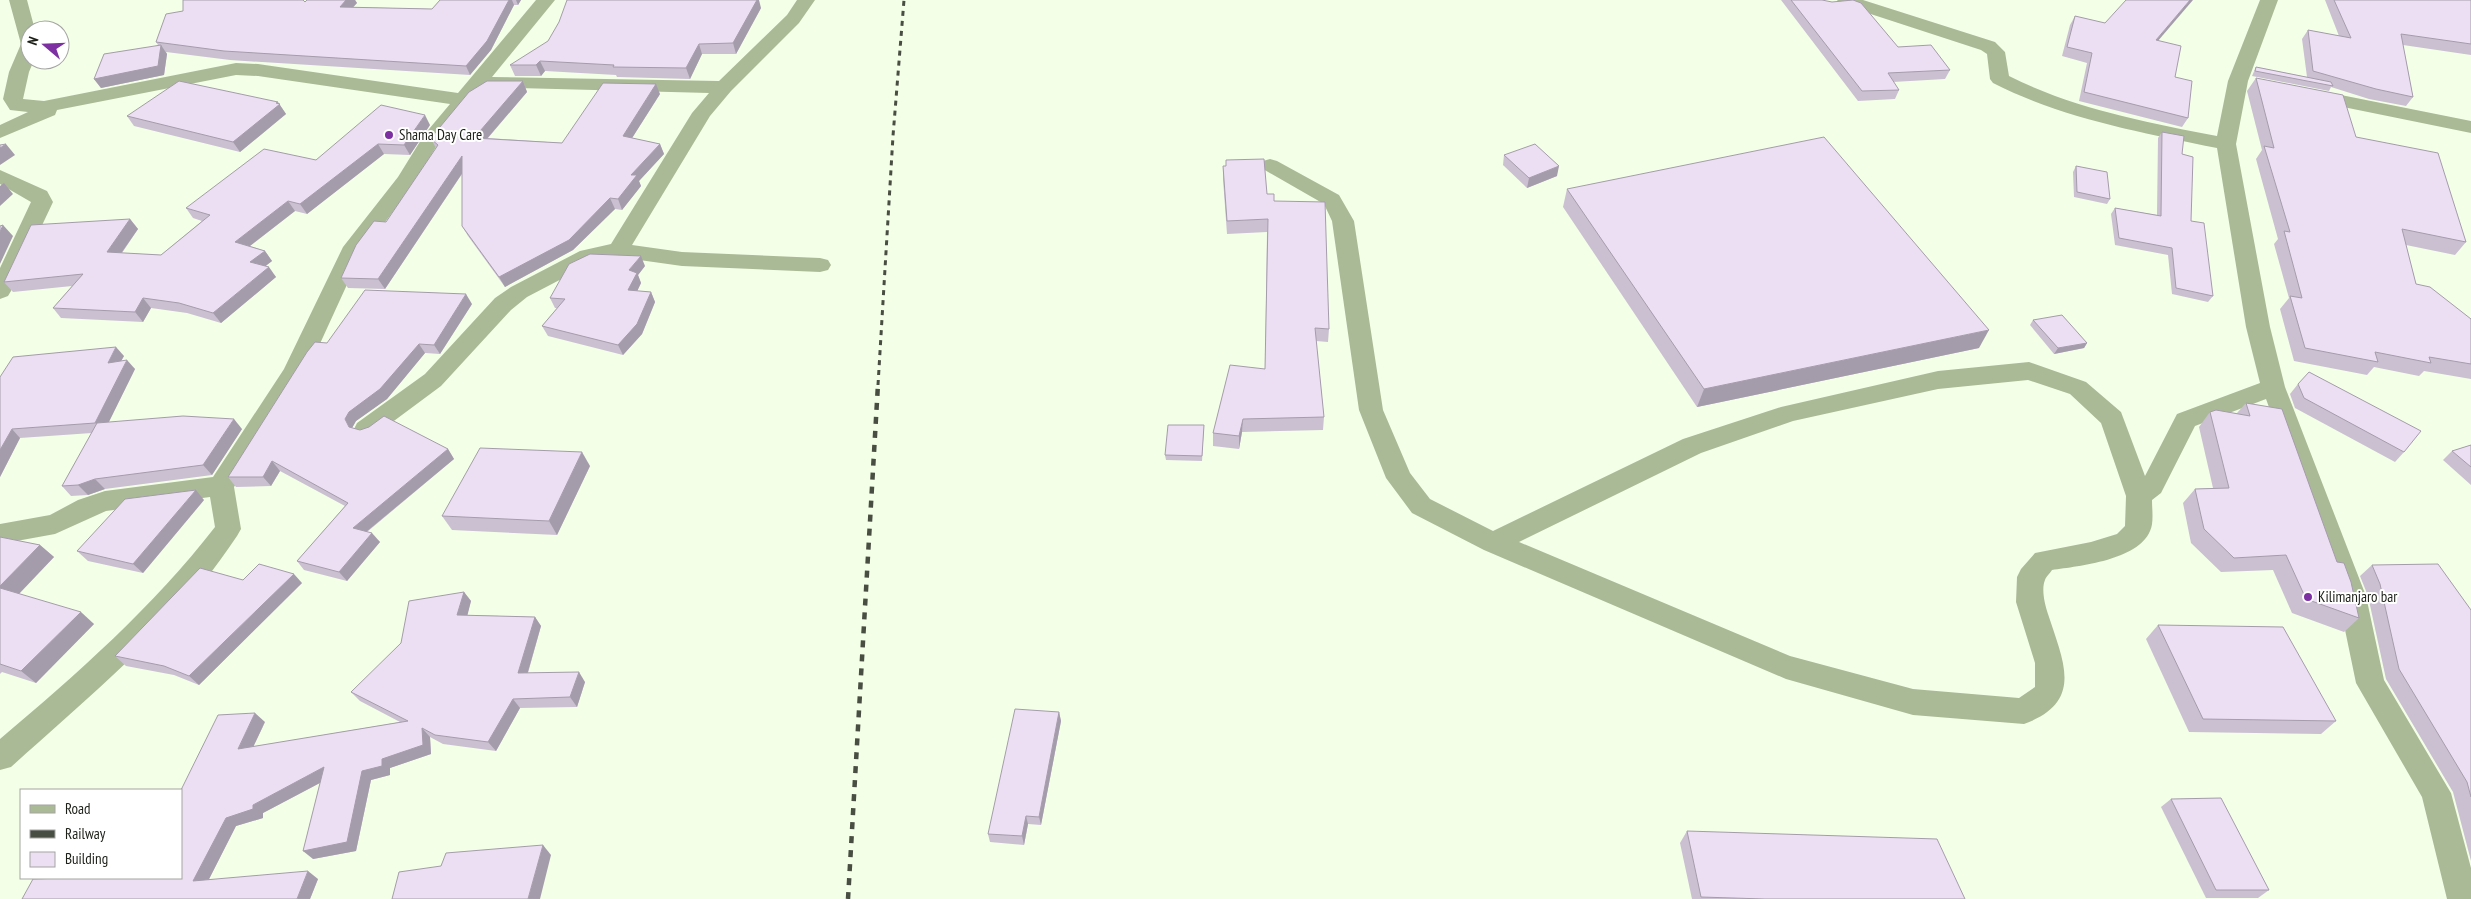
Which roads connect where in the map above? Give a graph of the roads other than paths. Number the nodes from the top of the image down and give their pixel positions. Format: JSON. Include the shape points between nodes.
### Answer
{"nodes":[{"id":1,"x":546,"y":0,"type":"edge"},
{"id":2,"x":806,"y":0,"type":"edge"},
{"id":3,"x":1846,"y":0,"type":"edge"},
{"id":4,"x":2269,"y":0,"type":"edge"},
{"id":5,"x":12,"y":5,"type":"edge"},
{"id":6,"x":477,"y":83,"type":"junction"},
{"id":7,"x":724,"y":87,"type":"junction"},
{"id":8,"x":2296,"y":92,"type":"edge"},
{"id":9,"x":464,"y":100,"type":"junction"},
{"id":10,"x":64,"y":104,"type":"junction"},
{"id":11,"x":2471,"y":127,"type":"edge"},
{"id":12,"x":0,"y":132,"type":"edge"},
{"id":13,"x":2226,"y":144,"type":"junction"},
{"id":14,"x":1270,"y":165,"type":"dead end"},
{"id":15,"x":0,"y":176,"type":"edge"},
{"id":16,"x":618,"y":250,"type":"junction"},
{"id":17,"x":820,"y":265,"type":"dead end"},
{"id":18,"x":0,"y":291,"type":"edge"},
{"id":19,"x":2273,"y":387,"type":"junction"},
{"id":20,"x":366,"y":429,"type":"edge"},
{"id":21,"x":220,"y":486,"type":"junction"},
{"id":22,"x":2139,"y":496,"type":"junction"},
{"id":23,"x":0,"y":534,"type":"edge"},
{"id":24,"x":1493,"y":544,"type":"junction"},
{"id":25,"x":0,"y":757,"type":"edge"},
{"id":26,"x":2463,"y":899,"type":"edge"}],
"edges":[{"from":1,"to":6,"type":"street"},
{"from":2,"to":7,"type":"street","via":[[793,19]]},
{"from":3,"to":13,"type":"street","via":[[1988,46],[1996,52],[2000,79],[2028,95],[2078,110]]},
{"from":4,"to":13,"type":"street","via":[[2247,83]]},
{"from":5,"to":10,"type":"street","via":[[30,44],[13,99],[17,106],[31,108]]},
{"from":6,"to":7,"type":"street"},
{"from":6,"to":9,"type":"street"},
{"from":7,"to":16,"type":"street","via":[[702,113]]},
{"from":8,"to":11,"type":"street"},
{"from":9,"to":10,"type":"street","via":[[236,69]]},
{"from":9,"to":21,"type":"street","via":[[431,139],[406,180],[351,252],[294,372]]},
{"from":10,"to":12,"type":"street"},
{"from":13,"to":19,"type":"street","via":[[2258,327]]},
{"from":14,"to":24,"type":"street","via":[[1332,200],[1343,220],[1371,410],[1399,478],[1421,506]]},
{"from":15,"to":18,"type":"street","via":[[40,196],[42,202]]},
{"from":16,"to":17,"type":"street","via":[[682,258]]},
{"from":16,"to":20,"type":"street","via":[[576,260],[518,292],[433,380]]},
{"from":19,"to":22,"type":"street","via":[[2186,420],[2152,486]]},
{"from":19,"to":26,"type":"street","via":[[2352,596],[2370,683],[2436,793]]},
{"from":21,"to":23,"type":"street","via":[[105,501],[55,524]]},
{"from":21,"to":25,"type":"street","via":[[228,529],[194,574],[64,702]]},
{"from":22,"to":24,"type":"street","via":[[2112,418],[2078,388],[2029,371],[1938,380],[1790,413],[1692,446]]},
{"from":22,"to":24,"type":"street","via":[[2138,529],[2126,542],[2091,553],[2044,561],[2031,577],[2030,602],[2049,663],[2049,693],[2024,711],[1913,702],[1786,667]]}]}
